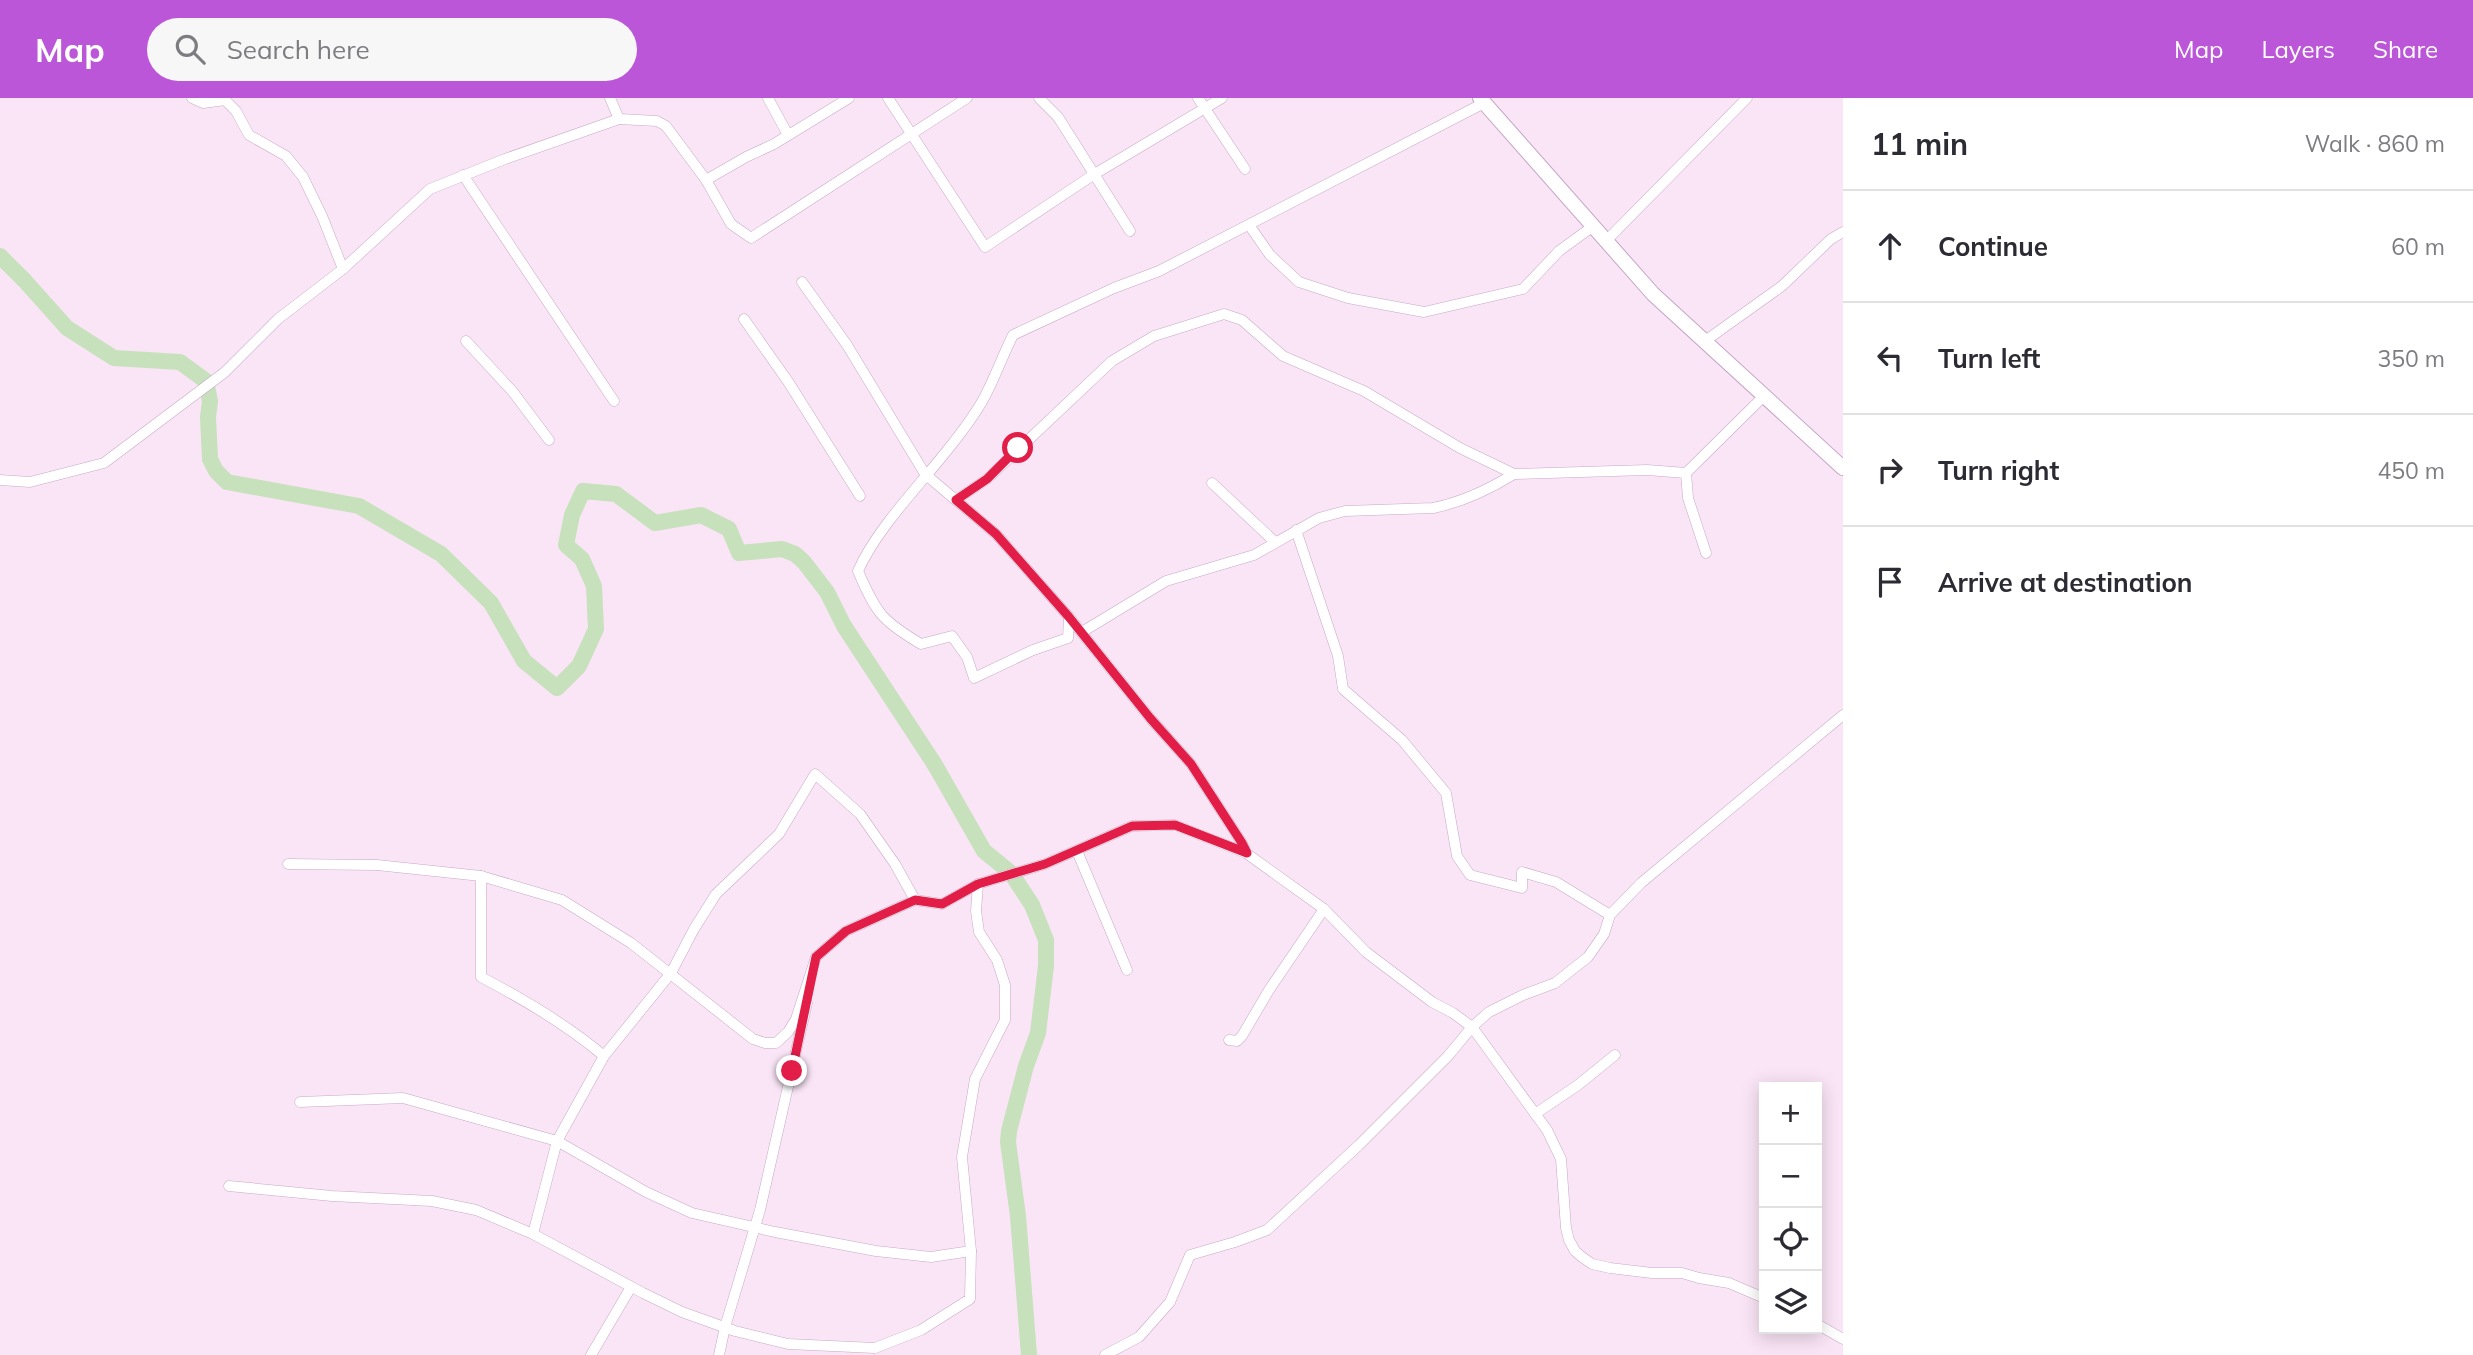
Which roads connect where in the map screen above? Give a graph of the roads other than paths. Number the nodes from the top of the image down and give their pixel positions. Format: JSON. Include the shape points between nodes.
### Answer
{"nodes":[{"id":1,"x":192,"y":98,"type":"edge"},
{"id":2,"x":610,"y":98,"type":"edge"},
{"id":3,"x":768,"y":98,"type":"edge"},
{"id":4,"x":849,"y":98,"type":"edge"},
{"id":5,"x":888,"y":98,"type":"edge"},
{"id":6,"x":967,"y":98,"type":"edge"},
{"id":7,"x":1039,"y":98,"type":"edge"},
{"id":8,"x":1198,"y":98,"type":"edge"},
{"id":9,"x":1222,"y":98,"type":"edge"},
{"id":10,"x":1747,"y":98,"type":"edge"},
{"id":11,"x":1482,"y":100,"type":"edge"},
{"id":12,"x":1205,"y":109,"type":"junction"},
{"id":13,"x":619,"y":119,"type":"junction"},
{"id":14,"x":912,"y":134,"type":"junction"},
{"id":15,"x":788,"y":135,"type":"junction"},
{"id":16,"x":1245,"y":169,"type":"dead end"},
{"id":17,"x":463,"y":175,"type":"junction"},
{"id":18,"x":1093,"y":175,"type":"junction"},
{"id":19,"x":706,"y":180,"type":"junction"},
{"id":20,"x":1250,"y":225,"type":"junction"},
{"id":21,"x":1592,"y":226,"type":"junction"},
{"id":22,"x":1130,"y":231,"type":"dead end"},
{"id":23,"x":1843,"y":232,"type":"edge"},
{"id":24,"x":1605,"y":242,"type":"junction"},
{"id":25,"x":342,"y":269,"type":"junction"},
{"id":26,"x":803,"y":282,"type":"dead end"},
{"id":27,"x":744,"y":319,"type":"dead end"},
{"id":28,"x":466,"y":341,"type":"dead end"},
{"id":29,"x":1705,"y":341,"type":"junction"},
{"id":30,"x":1765,"y":395,"type":"junction"},
{"id":31,"x":614,"y":401,"type":"dead end"},
{"id":32,"x":550,"y":440,"type":"dead end"},
{"id":33,"x":1843,"y":468,"type":"edge"},
{"id":34,"x":1686,"y":473,"type":"junction"},
{"id":35,"x":925,"y":474,"type":"junction"},
{"id":36,"x":1514,"y":474,"type":"junction"},
{"id":37,"x":0,"y":480,"type":"edge"},
{"id":38,"x":1212,"y":483,"type":"dead end"},
{"id":39,"x":860,"y":496,"type":"dead end"},
{"id":40,"x":956,"y":500,"type":"junction"},
{"id":41,"x":1296,"y":530,"type":"junction"},
{"id":42,"x":1275,"y":542,"type":"junction"},
{"id":43,"x":1706,"y":553,"type":"dead end"},
{"id":44,"x":1069,"y":617,"type":"junction"},
{"id":45,"x":1082,"y":632,"type":"junction"},
{"id":46,"x":1843,"y":716,"type":"edge"},
{"id":47,"x":1077,"y":851,"type":"junction"},
{"id":48,"x":1247,"y":853,"type":"junction"},
{"id":49,"x":288,"y":864,"type":"dead end"},
{"id":50,"x":481,"y":876,"type":"junction"},
{"id":51,"x":978,"y":884,"type":"junction"},
{"id":52,"x":915,"y":900,"type":"junction"},
{"id":53,"x":1324,"y":909,"type":"junction"},
{"id":54,"x":1610,"y":915,"type":"junction"},
{"id":55,"x":816,"y":957,"type":"junction"},
{"id":56,"x":1127,"y":970,"type":"dead end"},
{"id":57,"x":671,"y":974,"type":"junction"},
{"id":58,"x":1472,"y":1027,"type":"junction"},
{"id":59,"x":1228,"y":1040,"type":"dead end"},
{"id":60,"x":1615,"y":1055,"type":"dead end"},
{"id":61,"x":604,"y":1056,"type":"junction"},
{"id":62,"x":300,"y":1102,"type":"dead end"},
{"id":63,"x":1535,"y":1114,"type":"junction"},
{"id":64,"x":557,"y":1141,"type":"junction"},
{"id":65,"x":229,"y":1186,"type":"dead end"},
{"id":66,"x":755,"y":1227,"type":"junction"},
{"id":67,"x":533,"y":1234,"type":"junction"},
{"id":68,"x":971,"y":1251,"type":"junction"},
{"id":69,"x":631,"y":1287,"type":"junction"},
{"id":70,"x":1759,"y":1296,"type":"edge"},
{"id":71,"x":725,"y":1327,"type":"junction"},
{"id":72,"x":1822,"y":1327,"type":"edge"},
{"id":73,"x":1843,"y":1339,"type":"edge"},
{"id":74,"x":591,"y":1355,"type":"edge"},
{"id":75,"x":719,"y":1355,"type":"edge"},
{"id":76,"x":1104,"y":1355,"type":"edge"}],
"edges":[{"from":1,"to":25,"type":"street","via":[[203,103],[225,100],[249,135],[286,156],[314,198]]},
{"from":2,"to":13,"type":"street"},
{"from":3,"to":15,"type":"street"},
{"from":4,"to":15,"type":"street"},
{"from":5,"to":14,"type":"street"},
{"from":6,"to":14,"type":"street"},
{"from":7,"to":18,"type":"street","via":[[1058,117]]},
{"from":8,"to":12,"type":"street"},
{"from":9,"to":12,"type":"street"},
{"from":10,"to":24,"type":"street"},
{"from":11,"to":20,"type":"street"},
{"from":11,"to":21,"type":"main road"},
{"from":12,"to":16,"type":"street"},
{"from":12,"to":18,"type":"street"},
{"from":13,"to":17,"type":"street"},
{"from":13,"to":19,"type":"street","via":[[666,125]]},
{"from":14,"to":18,"type":"street","via":[[985,247]]},
{"from":14,"to":19,"type":"street","via":[[751,238],[731,224]]},
{"from":15,"to":19,"type":"street"},
{"from":17,"to":25,"type":"street","via":[[430,189]]},
{"from":17,"to":31,"type":"street"},
{"from":18,"to":22,"type":"street"},
{"from":20,"to":21,"type":"street","via":[[1270,256],[1299,282],[1348,298],[1424,312],[1523,289],[1559,251]]},
{"from":20,"to":35,"type":"street","via":[[1013,335],[988,392]]},
{"from":21,"to":24,"type":"main road"},
{"from":23,"to":29,"type":"street","via":[[1782,286]]},
{"from":24,"to":29,"type":"main road"},
{"from":25,"to":37,"type":"street","via":[[278,320],[225,372],[104,463],[30,482]]},
{"from":26,"to":35,"type":"street"},
{"from":27,"to":39,"type":"street"},
{"from":28,"to":32,"type":"street"},
{"from":29,"to":30,"type":"main road"},
{"from":30,"to":33,"type":"main road"},
{"from":30,"to":34,"type":"street"},
{"from":34,"to":36,"type":"street"},
{"from":34,"to":43,"type":"street"},
{"from":35,"to":40,"type":"street"},
{"from":35,"to":44,"type":"street","via":[[858,571],[869,597],[891,626],[921,644],[952,636],[967,657],[974,678],[1068,638]]},
{"from":36,"to":40,"type":"street","via":[[1364,391],[1283,356],[1242,320],[1224,314],[1154,336],[1112,361],[987,479]]},
{"from":36,"to":41,"type":"street","via":[[1479,494],[1446,505],[1333,513]]},
{"from":38,"to":42,"type":"street"},
{"from":40,"to":44,"type":"street","via":[[996,534]]},
{"from":41,"to":42,"type":"street"},
{"from":41,"to":54,"type":"street","via":[[1338,656],[1343,689],[1402,740],[1446,793],[1457,856],[1470,875],[1522,888],[1522,872],[1556,882]]},
{"from":42,"to":45,"type":"street","via":[[1237,561],[1166,581]]},
{"from":44,"to":45,"type":"street"},
{"from":45,"to":48,"type":"street","via":[[1191,764]]},
{"from":46,"to":54,"type":"street","via":[[1641,883]]},
{"from":47,"to":48,"type":"street","via":[[1132,826],[1166,825]]},
{"from":47,"to":51,"type":"street"},
{"from":47,"to":56,"type":"street"},
{"from":48,"to":53,"type":"street"},
{"from":49,"to":50,"type":"street","via":[[376,865]]},
{"from":50,"to":57,"type":"street","via":[[562,900]]},
{"from":50,"to":61,"type":"street","via":[[481,977],[537,1007]]},
{"from":51,"to":52,"type":"street","via":[[942,904]]},
{"from":51,"to":68,"type":"street","via":[[979,932],[997,960],[1005,985],[1005,1020],[975,1079],[962,1157]]},
{"from":52,"to":55,"type":"street","via":[[846,931]]},
{"from":52,"to":57,"type":"street","via":[[860,814],[815,774],[779,834],[716,894]]},
{"from":53,"to":58,"type":"street","via":[[1366,952]]},
{"from":53,"to":59,"type":"street","via":[[1242,1036]]},
{"from":54,"to":58,"type":"street","via":[[1604,934],[1588,957],[1555,983],[1489,1012]]},
{"from":55,"to":57,"type":"street","via":[[796,1019],[776,1043],[753,1039]]},
{"from":55,"to":66,"type":"street"},
{"from":57,"to":61,"type":"street"},
{"from":58,"to":63,"type":"street"},
{"from":58,"to":76,"type":"street","via":[[1359,1145],[1267,1230],[1190,1255],[1170,1302],[1139,1337]]},
{"from":60,"to":63,"type":"street"},
{"from":61,"to":64,"type":"street"},
{"from":62,"to":64,"type":"street","via":[[403,1098]]},
{"from":63,"to":70,"type":"street","via":[[1561,1159],[1566,1228],[1582,1257],[1610,1268],[1682,1273],[1729,1283]]},
{"from":64,"to":66,"type":"street","via":[[692,1213]]},
{"from":64,"to":67,"type":"street"},
{"from":65,"to":67,"type":"street","via":[[432,1201],[476,1210]]},
{"from":66,"to":68,"type":"street","via":[[903,1254],[930,1257]]},
{"from":66,"to":71,"type":"street"},
{"from":67,"to":69,"type":"street"},
{"from":68,"to":71,"type":"street","via":[[970,1299],[921,1330],[875,1348],[788,1344]]},
{"from":69,"to":71,"type":"street"},
{"from":69,"to":74,"type":"street"},
{"from":71,"to":75,"type":"street"},
{"from":72,"to":73,"type":"street"}]}
